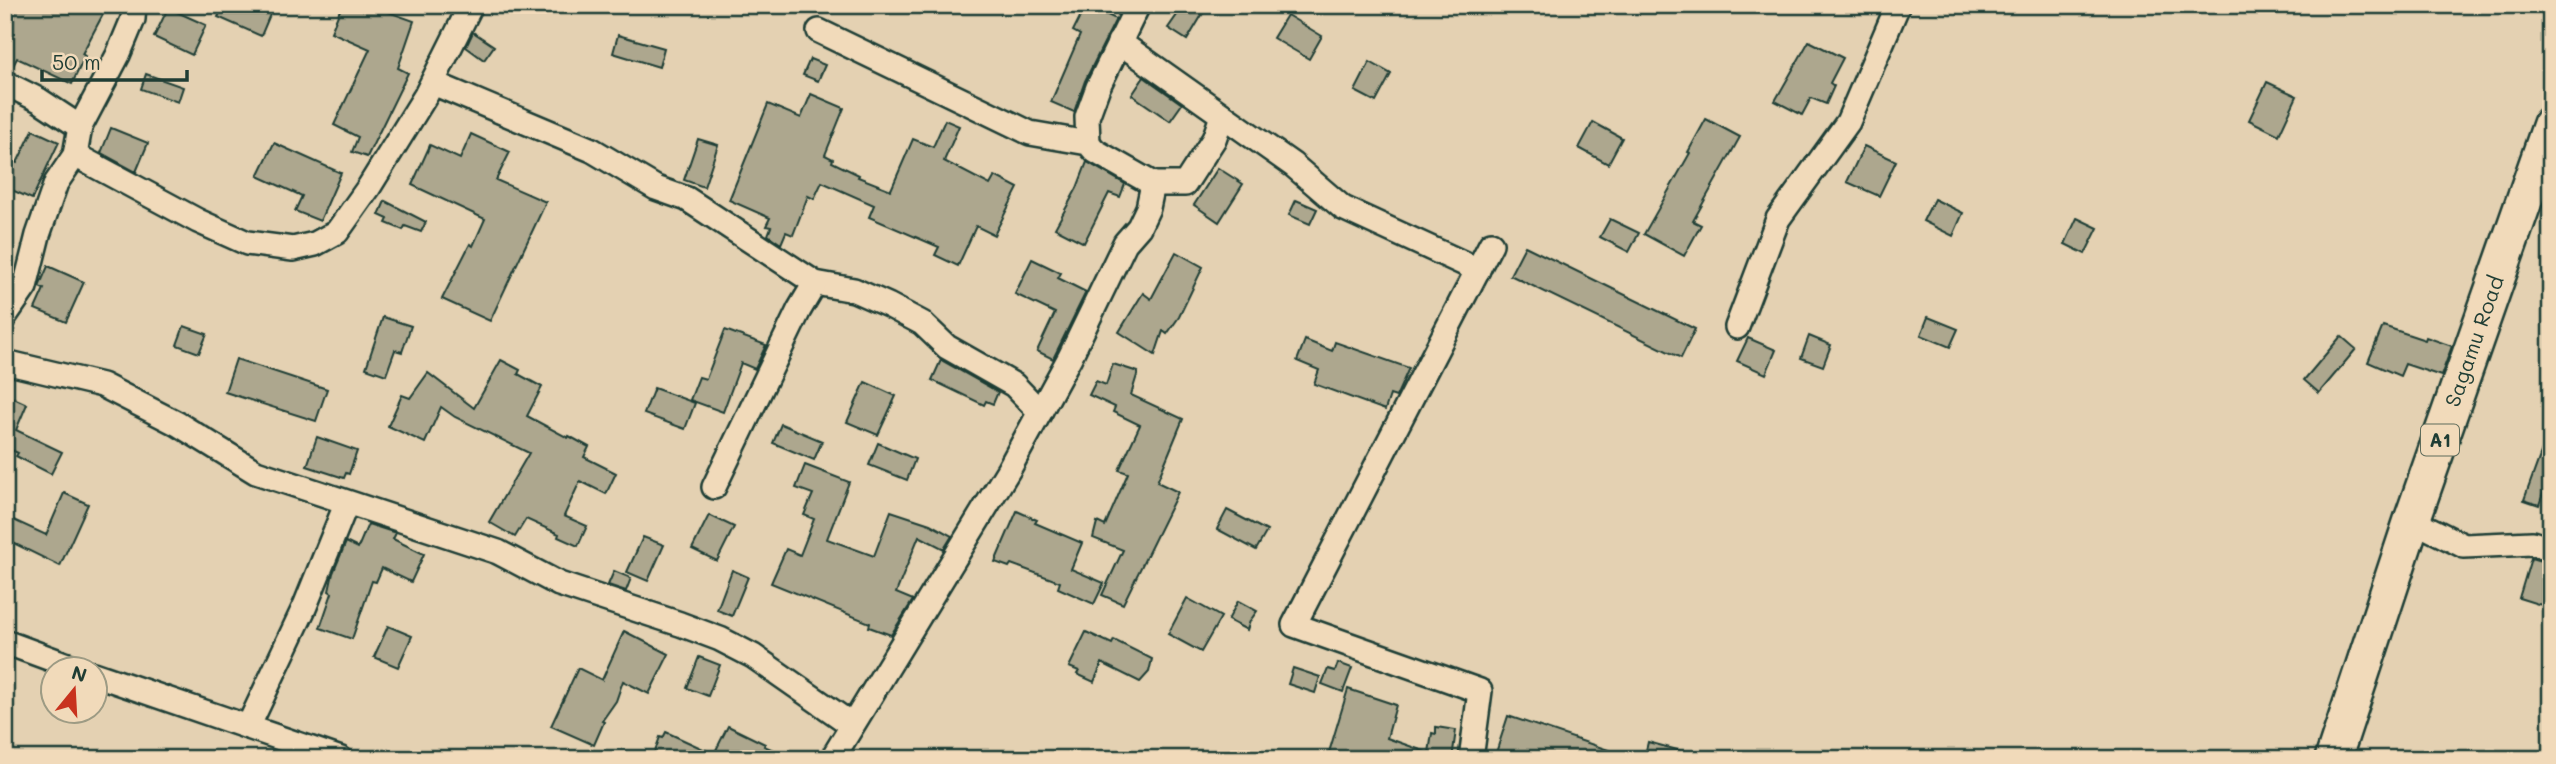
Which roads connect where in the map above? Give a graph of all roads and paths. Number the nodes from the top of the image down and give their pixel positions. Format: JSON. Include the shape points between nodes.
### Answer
{"nodes":[{"id":1,"x":134,"y":5,"type":"edge"},
{"id":2,"x":471,"y":5,"type":"edge"},
{"id":3,"x":1138,"y":5,"type":"edge"},
{"id":4,"x":1898,"y":5,"type":"edge"},
{"id":5,"x":819,"y":31,"type":"dead end"},
{"id":6,"x":1119,"y":42,"type":"junction"},
{"id":7,"x":5,"y":83,"type":"edge"},
{"id":8,"x":433,"y":83,"type":"junction"},
{"id":9,"x":1222,"y":116,"type":"junction"},
{"id":10,"x":2551,"y":124,"type":"edge"},
{"id":11,"x":80,"y":127,"type":"junction"},
{"id":12,"x":1088,"y":143,"type":"junction"},
{"id":13,"x":75,"y":155,"type":"junction"},
{"id":14,"x":1153,"y":184,"type":"junction"},
{"id":15,"x":1491,"y":244,"type":"dead end"},
{"id":16,"x":1478,"y":270,"type":"junction"},
{"id":17,"x":815,"y":283,"type":"junction"},
{"id":18,"x":5,"y":316,"type":"edge"},
{"id":19,"x":1737,"y":327,"type":"dead end"},
{"id":20,"x":5,"y":362,"type":"edge"},
{"id":21,"x":1040,"y":412,"type":"junction"},
{"id":22,"x":714,"y":487,"type":"dead end"},
{"id":23,"x":344,"y":502,"type":"junction"},
{"id":24,"x":2412,"y":520,"type":"junction"},
{"id":25,"x":2551,"y":548,"type":"edge"},
{"id":26,"x":5,"y":642,"type":"edge"},
{"id":27,"x":43,"y":656,"type":"edge"},
{"id":28,"x":108,"y":679,"type":"edge"},
{"id":29,"x":852,"y":725,"type":"junction"},
{"id":30,"x":248,"y":727,"type":"junction"},
{"id":31,"x":341,"y":759,"type":"edge"},
{"id":32,"x":832,"y":759,"type":"edge"},
{"id":33,"x":1471,"y":759,"type":"edge"},
{"id":34,"x":2333,"y":759,"type":"edge"}],
"edges":[{"from":1,"to":11,"type":"street","via":[[118,55]]},
{"from":2,"to":8,"type":"street"},
{"from":3,"to":6,"type":"street"},
{"from":4,"to":19,"type":"street","via":[[1848,122],[1778,219]]},
{"from":5,"to":12,"type":"street","via":[[1030,133]]},
{"from":6,"to":9,"type":"street"},
{"from":6,"to":12,"type":"street","via":[[1087,117]]},
{"from":7,"to":11,"type":"street"},
{"from":8,"to":13,"type":"street","via":[[337,232],[293,249],[247,243]]},
{"from":8,"to":17,"type":"street","via":[[592,150],[656,188],[687,199]]},
{"from":9,"to":14,"type":"street","via":[[1214,139],[1185,184]]},
{"from":9,"to":16,"type":"street","via":[[1293,165],[1343,208]]},
{"from":10,"to":24,"type":"highway","name":"Sagamu Road","number":"A1"},
{"from":11,"to":13,"type":"street"},
{"from":12,"to":14,"type":"street"},
{"from":13,"to":18,"type":"street","via":[[56,183],[25,287]]},
{"from":14,"to":21,"type":"street","via":[[1139,227],[1125,243]]},
{"from":15,"to":16,"type":"street"},
{"from":16,"to":33,"type":"street","via":[[1294,625],[1480,691]]},
{"from":17,"to":21,"type":"street","via":[[854,290],[922,324],[947,347],[1014,385]]},
{"from":17,"to":22,"type":"street"},
{"from":20,"to":23,"type":"street","via":[[102,385],[256,472]]},
{"from":21,"to":29,"type":"street"},
{"from":23,"to":29,"type":"street","via":[[498,552],[559,584],[720,639],[753,656]]},
{"from":23,"to":30,"type":"street","via":[[305,606]]},
{"from":24,"to":25,"type":"street","via":[[2464,546],[2532,543]]},
{"from":24,"to":34,"type":"highway","name":"Sagamu Road","number":"A1"},
{"from":26,"to":27,"type":"street"},
{"from":28,"to":30,"type":"street"},
{"from":29,"to":32,"type":"street"},
{"from":30,"to":31,"type":"street"}]}
